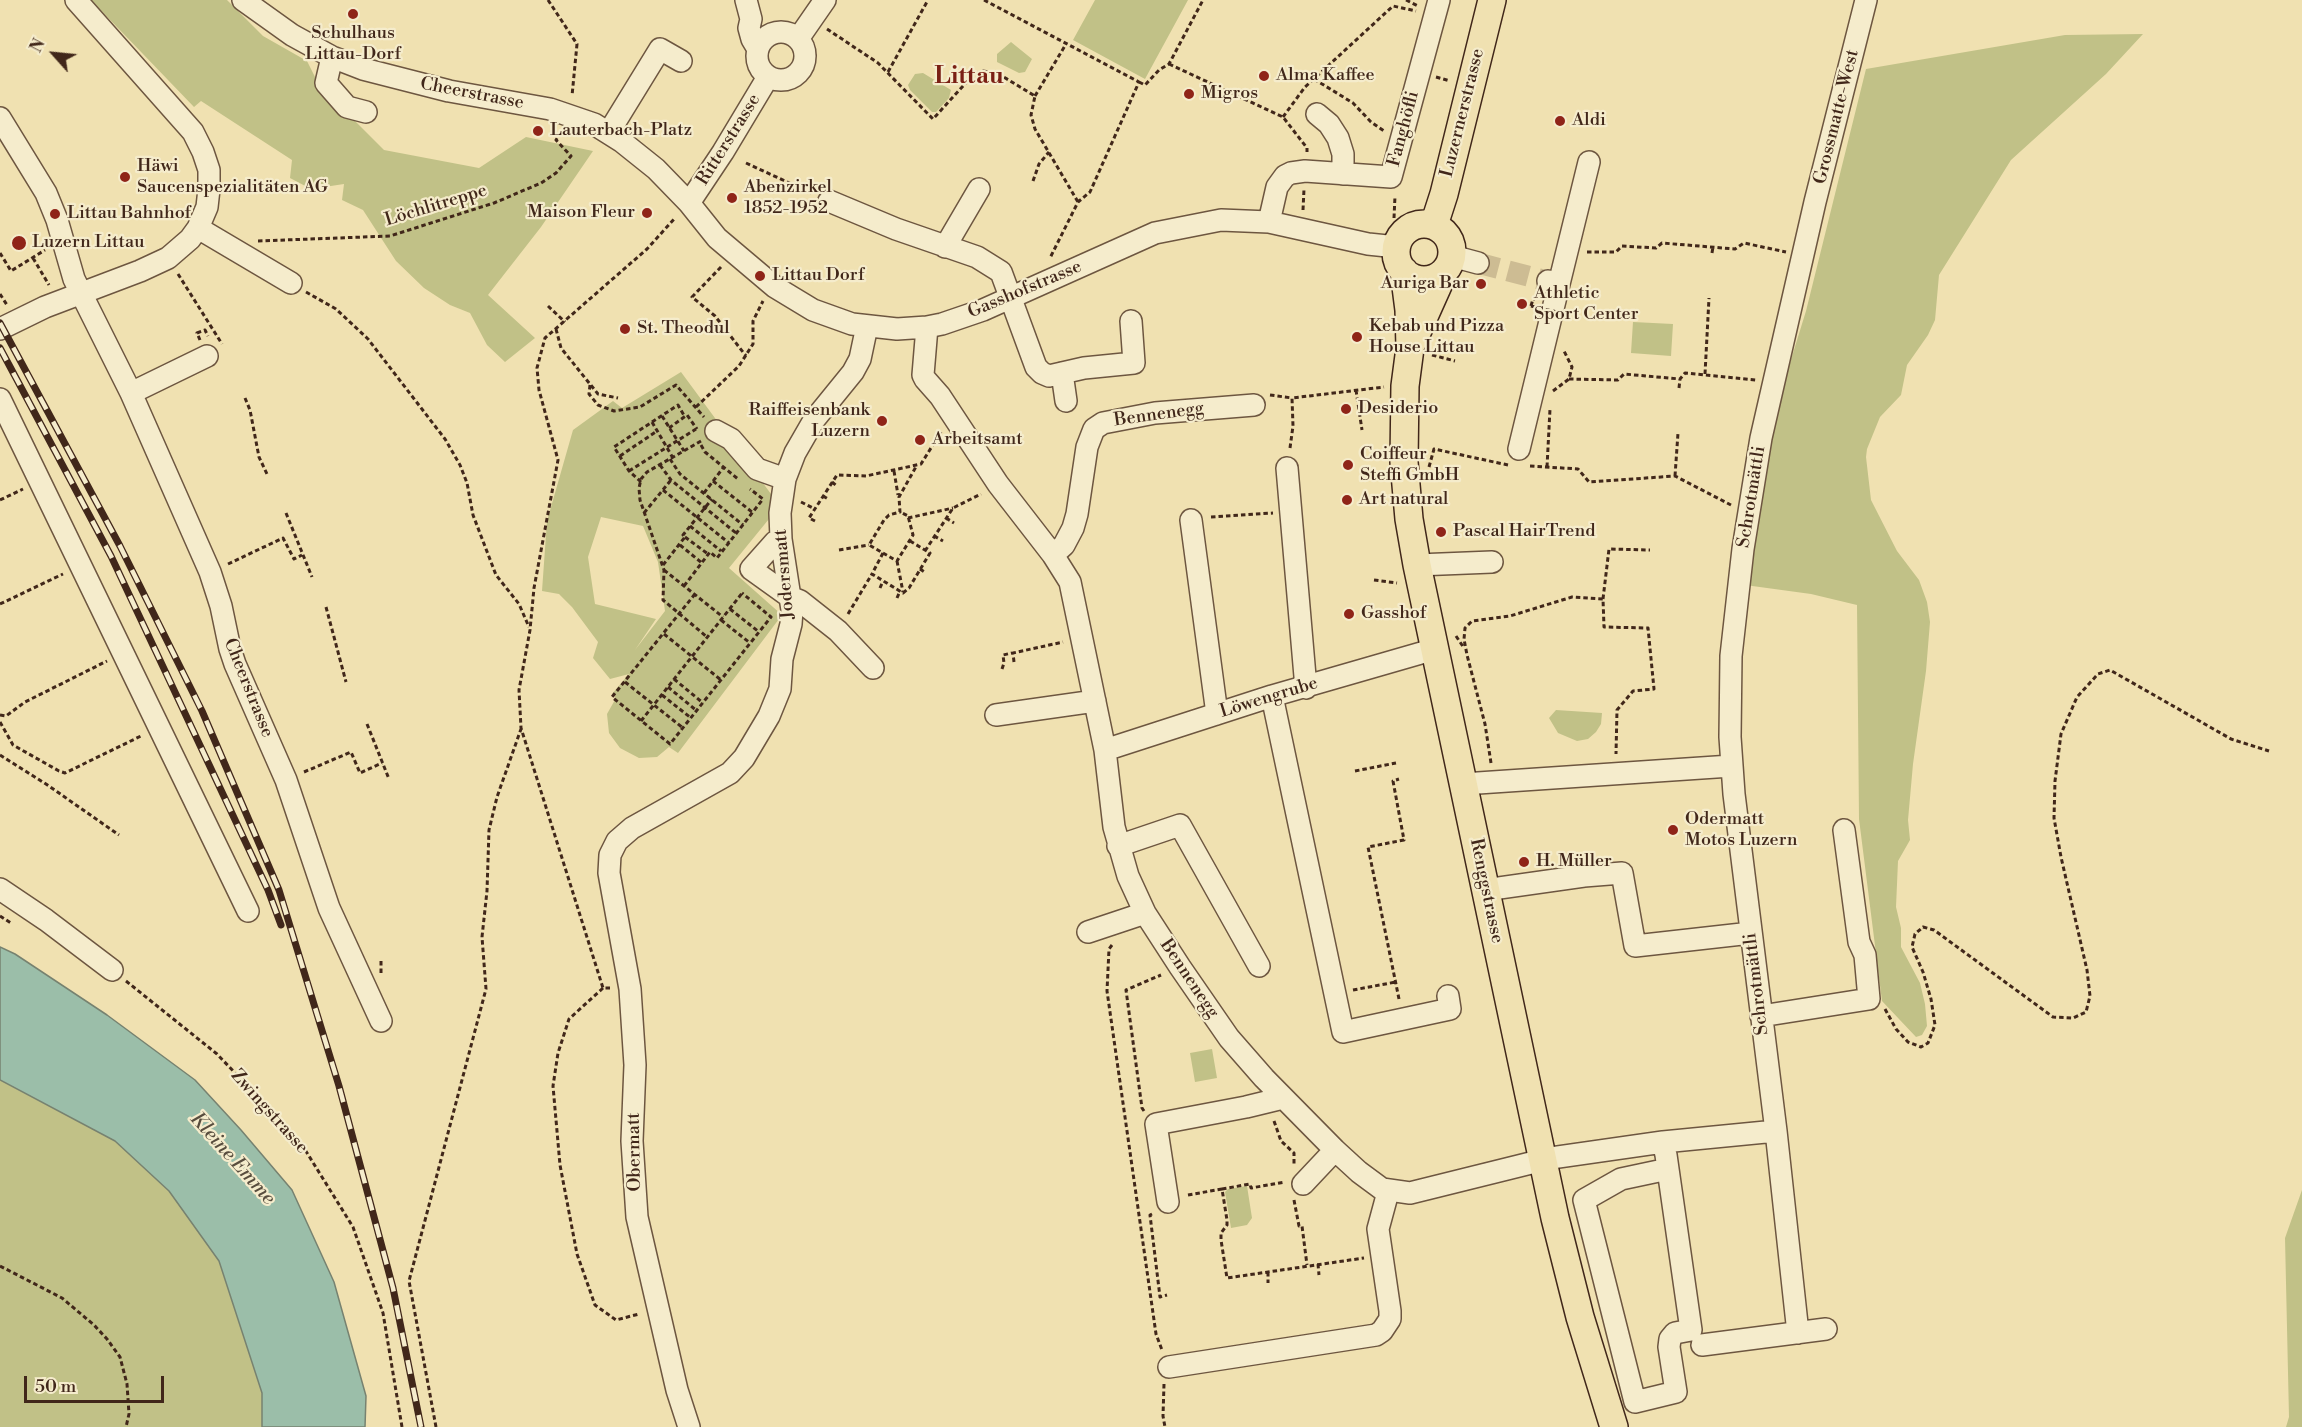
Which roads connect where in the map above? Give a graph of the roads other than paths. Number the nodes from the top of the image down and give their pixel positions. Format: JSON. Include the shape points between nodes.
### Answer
{"nodes":[{"id":1,"x":76,"y":0,"type":"edge"},
{"id":2,"x":243,"y":0,"type":"edge"},
{"id":3,"x":825,"y":0,"type":"edge"},
{"id":4,"x":1492,"y":0,"type":"edge"},
{"id":5,"x":1866,"y":0,"type":"edge"},
{"id":6,"x":1437,"y":8,"type":"edge"},
{"id":7,"x":748,"y":10,"type":"edge"},
{"id":8,"x":775,"y":33,"type":"junction"},
{"id":9,"x":798,"y":39,"type":"junction"},
{"id":10,"x":758,"y":49,"type":"junction"},
{"id":11,"x":332,"y":57,"type":"junction"},
{"id":12,"x":681,"y":61,"type":"dead end"},
{"id":13,"x":768,"y":77,"type":"junction"},
{"id":14,"x":366,"y":112,"type":"dead end"},
{"id":15,"x":1317,"y":114,"type":"dead end"},
{"id":16,"x":0,"y":118,"type":"edge"},
{"id":17,"x":609,"y":132,"type":"junction"},
{"id":18,"x":1589,"y":162,"type":"dead end"},
{"id":19,"x":1343,"y":174,"type":"junction"},
{"id":20,"x":979,"y":189,"type":"dead end"},
{"id":21,"x":829,"y":201,"type":"road end"},
{"id":22,"x":683,"y":209,"type":"junction"},
{"id":23,"x":1269,"y":222,"type":"junction"},
{"id":24,"x":1434,"y":225,"type":"junction"},
{"id":25,"x":198,"y":228,"type":"junction"},
{"id":26,"x":1808,"y":233,"type":"joint"},
{"id":27,"x":945,"y":247,"type":"junction"},
{"id":28,"x":1400,"y":259,"type":"junction"},
{"id":29,"x":1478,"y":263,"type":"tunnel mouth"},
{"id":30,"x":1447,"y":265,"type":"junction"},
{"id":31,"x":291,"y":284,"type":"road end"},
{"id":32,"x":81,"y":293,"type":"junction"},
{"id":33,"x":1010,"y":299,"type":"junction"},
{"id":34,"x":1131,"y":321,"type":"dead end"},
{"id":35,"x":867,"y":326,"type":"junction"},
{"id":36,"x":927,"y":327,"type":"junction"},
{"id":37,"x":0,"y":329,"type":"edge"},
{"id":38,"x":1410,"y":348,"type":"junction"},
{"id":39,"x":215,"y":352,"type":"road end"},
{"id":40,"x":1062,"y":373,"type":"junction"},
{"id":41,"x":131,"y":393,"type":"junction"},
{"id":42,"x":0,"y":399,"type":"edge"},
{"id":43,"x":1066,"y":400,"type":"dead end"},
{"id":44,"x":1259,"y":400,"type":"road end"},
{"id":45,"x":705,"y":435,"type":"road end"},
{"id":46,"x":1522,"y":458,"type":"road end"},
{"id":47,"x":1287,"y":468,"type":"road end"},
{"id":48,"x":785,"y":479,"type":"junction"},
{"id":49,"x":1191,"y":520,"type":"road end"},
{"id":50,"x":781,"y":539,"type":"junction"},
{"id":51,"x":1053,"y":555,"type":"junction"},
{"id":52,"x":1492,"y":562,"type":"dead end"},
{"id":53,"x":1407,"y":574,"type":"junction"},
{"id":54,"x":790,"y":597,"type":"junction"},
{"id":55,"x":1442,"y":642,"type":"junction"},
{"id":56,"x":873,"y":668,"type":"dead end"},
{"id":57,"x":1306,"y":687,"type":"junction"},
{"id":58,"x":1272,"y":696,"type":"junction"},
{"id":59,"x":1095,"y":701,"type":"junction"},
{"id":60,"x":1217,"y":714,"type":"junction"},
{"id":61,"x":996,"y":715,"type":"dead end"},
{"id":62,"x":1105,"y":750,"type":"junction"},
{"id":63,"x":1731,"y":766,"type":"junction"},
{"id":64,"x":1463,"y":784,"type":"junction"},
{"id":65,"x":1844,"y":830,"type":"dead end"},
{"id":66,"x":1118,"y":846,"type":"junction"},
{"id":67,"x":609,"y":873,"type":"joint"},
{"id":68,"x":0,"y":889,"type":"edge"},
{"id":69,"x":1485,"y":890,"type":"junction"},
{"id":70,"x":248,"y":911,"type":"dead end"},
{"id":71,"x":1145,"y":913,"type":"junction"},
{"id":72,"x":1088,"y":932,"type":"dead end"},
{"id":73,"x":1751,"y":933,"type":"junction"},
{"id":74,"x":1259,"y":966,"type":"dead end"},
{"id":75,"x":112,"y":970,"type":"road end"},
{"id":76,"x":1448,"y":996,"type":"dead end"},
{"id":77,"x":1761,"y":1016,"type":"junction"},
{"id":78,"x":381,"y":1021,"type":"dead end"},
{"id":79,"x":1274,"y":1100,"type":"junction"},
{"id":80,"x":1776,"y":1131,"type":"junction"},
{"id":81,"x":1663,"y":1142,"type":"junction"},
{"id":82,"x":1626,"y":1147,"type":"junction"},
{"id":83,"x":1335,"y":1150,"type":"junction"},
{"id":84,"x":1543,"y":1160,"type":"junction"},
{"id":85,"x":1668,"y":1169,"type":"junction"},
{"id":86,"x":1630,"y":1177,"type":"junction"},
{"id":87,"x":1295,"y":1182,"type":"road end"},
{"id":88,"x":1388,"y":1192,"type":"junction"},
{"id":89,"x":1168,"y":1202,"type":"road end"},
{"id":90,"x":1826,"y":1329,"type":"dead end"},
{"id":91,"x":1798,"y":1333,"type":"junction"},
{"id":92,"x":1702,"y":1345,"type":"dead end"},
{"id":93,"x":1169,"y":1367,"type":"road end"},
{"id":94,"x":689,"y":1427,"type":"edge"},
{"id":95,"x":1614,"y":1427,"type":"edge"}],
"edges":[{"from":1,"to":25,"type":"street","via":[[186,123],[198,142],[210,180],[207,207]]},
{"from":2,"to":11,"type":"street","name":"Cheerstrasse","via":[[292,35]]},
{"from":3,"to":9,"type":"street"},
{"from":4,"to":24,"type":"main road","name":"Luzernerstrasse"},
{"from":5,"to":26,"type":"street","name":"Grossmatte-West"},
{"from":6,"to":19,"type":"street","name":"Fanghöfli","via":[[1391,177]]},
{"from":7,"to":8,"type":"street"},
{"from":7,"to":10,"type":"street","via":[[749,28]]},
{"from":8,"to":9,"type":"street","via":[[791,34]]},
{"from":8,"to":10,"type":"street","via":[[764,38]]},
{"from":9,"to":13,"type":"street","via":[[805,52],[802,68],[791,78]]},
{"from":10,"to":13,"type":"street","via":[[759,68]]},
{"from":11,"to":14,"type":"street","via":[[326,83],[347,107]]},
{"from":11,"to":17,"type":"street","name":"Cheerstrasse","via":[[411,83],[559,111]]},
{"from":12,"to":17,"type":"street","via":[[660,48]]},
{"from":13,"to":22,"type":"street","name":"Ritterstrasse"},
{"from":15,"to":19,"type":"street","via":[[1338,138]]},
{"from":16,"to":32,"type":"street","name":"Cheerstrasse","via":[[46,193]]},
{"from":17,"to":22,"type":"street","name":"Cheerstrasse","via":[[656,169]]},
{"from":18,"to":46,"type":"street","via":[[1553,282]]},
{"from":19,"to":23,"type":"street","name":"Fanghöfli","via":[[1297,171],[1285,176],[1274,193]]},
{"from":20,"to":27,"type":"street"},
{"from":21,"to":27,"type":"street"},
{"from":22,"to":35,"type":"street","name":"Gasshofstrasse","via":[[795,301],[826,316]]},
{"from":23,"to":28,"type":"street","name":"Gasshofstrasse","via":[[1368,244]]},
{"from":23,"to":33,"type":"street","name":"Gasshofstrasse","via":[[1221,220],[1155,233]]},
{"from":24,"to":28,"type":"main road","via":[[1413,225],[1400,238]]},
{"from":24,"to":30,"type":"main road","via":[[1450,240]]},
{"from":25,"to":31,"type":"street"},
{"from":25,"to":32,"type":"street","via":[[168,258]]},
{"from":26,"to":63,"type":"street","name":"Schrotmättli","via":[[1761,438],[1743,549],[1731,656]]},
{"from":27,"to":33,"type":"street","via":[[977,257],[1001,272]]},
{"from":28,"to":30,"type":"main road","via":[[1413,278],[1422,280],[1434,279]]},
{"from":28,"to":38,"type":"main road","name":"Renggstrasse"},
{"from":29,"to":30,"type":"street"},
{"from":30,"to":38,"type":"main road","name":"Renggstrasse"},
{"from":32,"to":37,"type":"street"},
{"from":32,"to":41,"type":"street","name":"Cheerstrasse"},
{"from":33,"to":36,"type":"street","name":"Gasshofstrasse"},
{"from":33,"to":40,"type":"street","via":[[1036,367],[1049,376]]},
{"from":34,"to":40,"type":"street","via":[[1134,363]]},
{"from":35,"to":36,"type":"street","name":"Gasshofstrasse"},
{"from":35,"to":48,"type":"street","name":"Jodersmatt","via":[[860,359],[814,420]]},
{"from":36,"to":51,"type":"street","name":"Bennenegg","via":[[923,375],[998,484]]},
{"from":38,"to":53,"type":"main road","name":"Renggstrasse","via":[[1403,419]]},
{"from":39,"to":41,"type":"street"},
{"from":40,"to":43,"type":"street"},
{"from":41,"to":78,"type":"street","name":"Cheerstrasse","via":[[210,572],[235,664],[286,780],[329,908]]},
{"from":42,"to":70,"type":"street"},
{"from":44,"to":51,"type":"street","name":"Bennenegg","via":[[1155,413],[1103,423],[1094,429],[1087,447],[1073,528]]},
{"from":45,"to":48,"type":"street","via":[[731,439],[757,469]]},
{"from":47,"to":57,"type":"street"},
{"from":48,"to":50,"type":"street","name":"Jodersmatt"},
{"from":49,"to":60,"type":"street"},
{"from":50,"to":54,"type":"street","name":"Jodersmatt"},
{"from":50,"to":54,"type":"street","via":[[751,569]]},
{"from":51,"to":59,"type":"street","name":"Bennenegg","via":[[1070,582]]},
{"from":52,"to":53,"type":"street"},
{"from":53,"to":55,"type":"main road","name":"Renggstrasse"},
{"from":54,"to":56,"type":"street","via":[[838,631]]},
{"from":54,"to":67,"type":"street","name":"Jodersmatt","via":[[791,624],[782,659],[780,689],[744,758],[730,773],[632,828],[617,841],[610,855]]},
{"from":55,"to":57,"type":"street","name":"Löwengrube"},
{"from":55,"to":64,"type":"main road","name":"Renggstrasse"},
{"from":57,"to":58,"type":"street","name":"Löwengrube"},
{"from":58,"to":60,"type":"street","name":"Löwengrube"},
{"from":58,"to":76,"type":"street","via":[[1342,1032],[1450,1009]]},
{"from":59,"to":61,"type":"street"},
{"from":59,"to":62,"type":"street","name":"Bennenegg"},
{"from":60,"to":62,"type":"street","name":"Löwengrube"},
{"from":62,"to":66,"type":"street","name":"Bennenegg"},
{"from":63,"to":64,"type":"street"},
{"from":63,"to":73,"type":"street","name":"Schrotmättli"},
{"from":64,"to":69,"type":"main road","name":"Renggstrasse"},
{"from":65,"to":77,"type":"street","via":[[1869,999]]},
{"from":66,"to":71,"type":"street","name":"Bennenegg"},
{"from":66,"to":74,"type":"street","via":[[1180,825]]},
{"from":67,"to":94,"type":"street","name":"Obermatt","via":[[630,989],[636,1065],[632,1141],[637,1217]]},
{"from":68,"to":75,"type":"street"},
{"from":69,"to":73,"type":"street","via":[[1622,873],[1635,946]]},
{"from":69,"to":84,"type":"main road","name":"Renggstrasse"},
{"from":71,"to":72,"type":"street"},
{"from":71,"to":79,"type":"street","name":"Bennenegg"},
{"from":73,"to":77,"type":"street","name":"Schrotmättli"},
{"from":77,"to":80,"type":"street","name":"Schrotmättli"},
{"from":79,"to":83,"type":"street","name":"Bennenegg"},
{"from":79,"to":89,"type":"street","via":[[1156,1124]]},
{"from":80,"to":81,"type":"street"},
{"from":80,"to":91,"type":"street","name":"Schrotmättli"},
{"from":81,"to":82,"type":"street"},
{"from":81,"to":85,"type":"street"},
{"from":82,"to":84,"type":"street"},
{"from":82,"to":86,"type":"street"},
{"from":83,"to":87,"type":"street"},
{"from":83,"to":88,"type":"street","name":"Bennenegg"},
{"from":84,"to":88,"type":"street","via":[[1410,1193]]},
{"from":84,"to":95,"type":"main road","name":"Renggstrasse","via":[[1580,1317]]},
{"from":85,"to":86,"type":"street"},
{"from":85,"to":86,"type":"street","via":[[1691,1330],[1675,1333],[1670,1339],[1676,1392],[1635,1402],[1584,1200]]},
{"from":88,"to":93,"type":"street","via":[[1378,1229],[1390,1319],[1382,1331]]},
{"from":90,"to":91,"type":"street"},
{"from":91,"to":92,"type":"street"}]}
